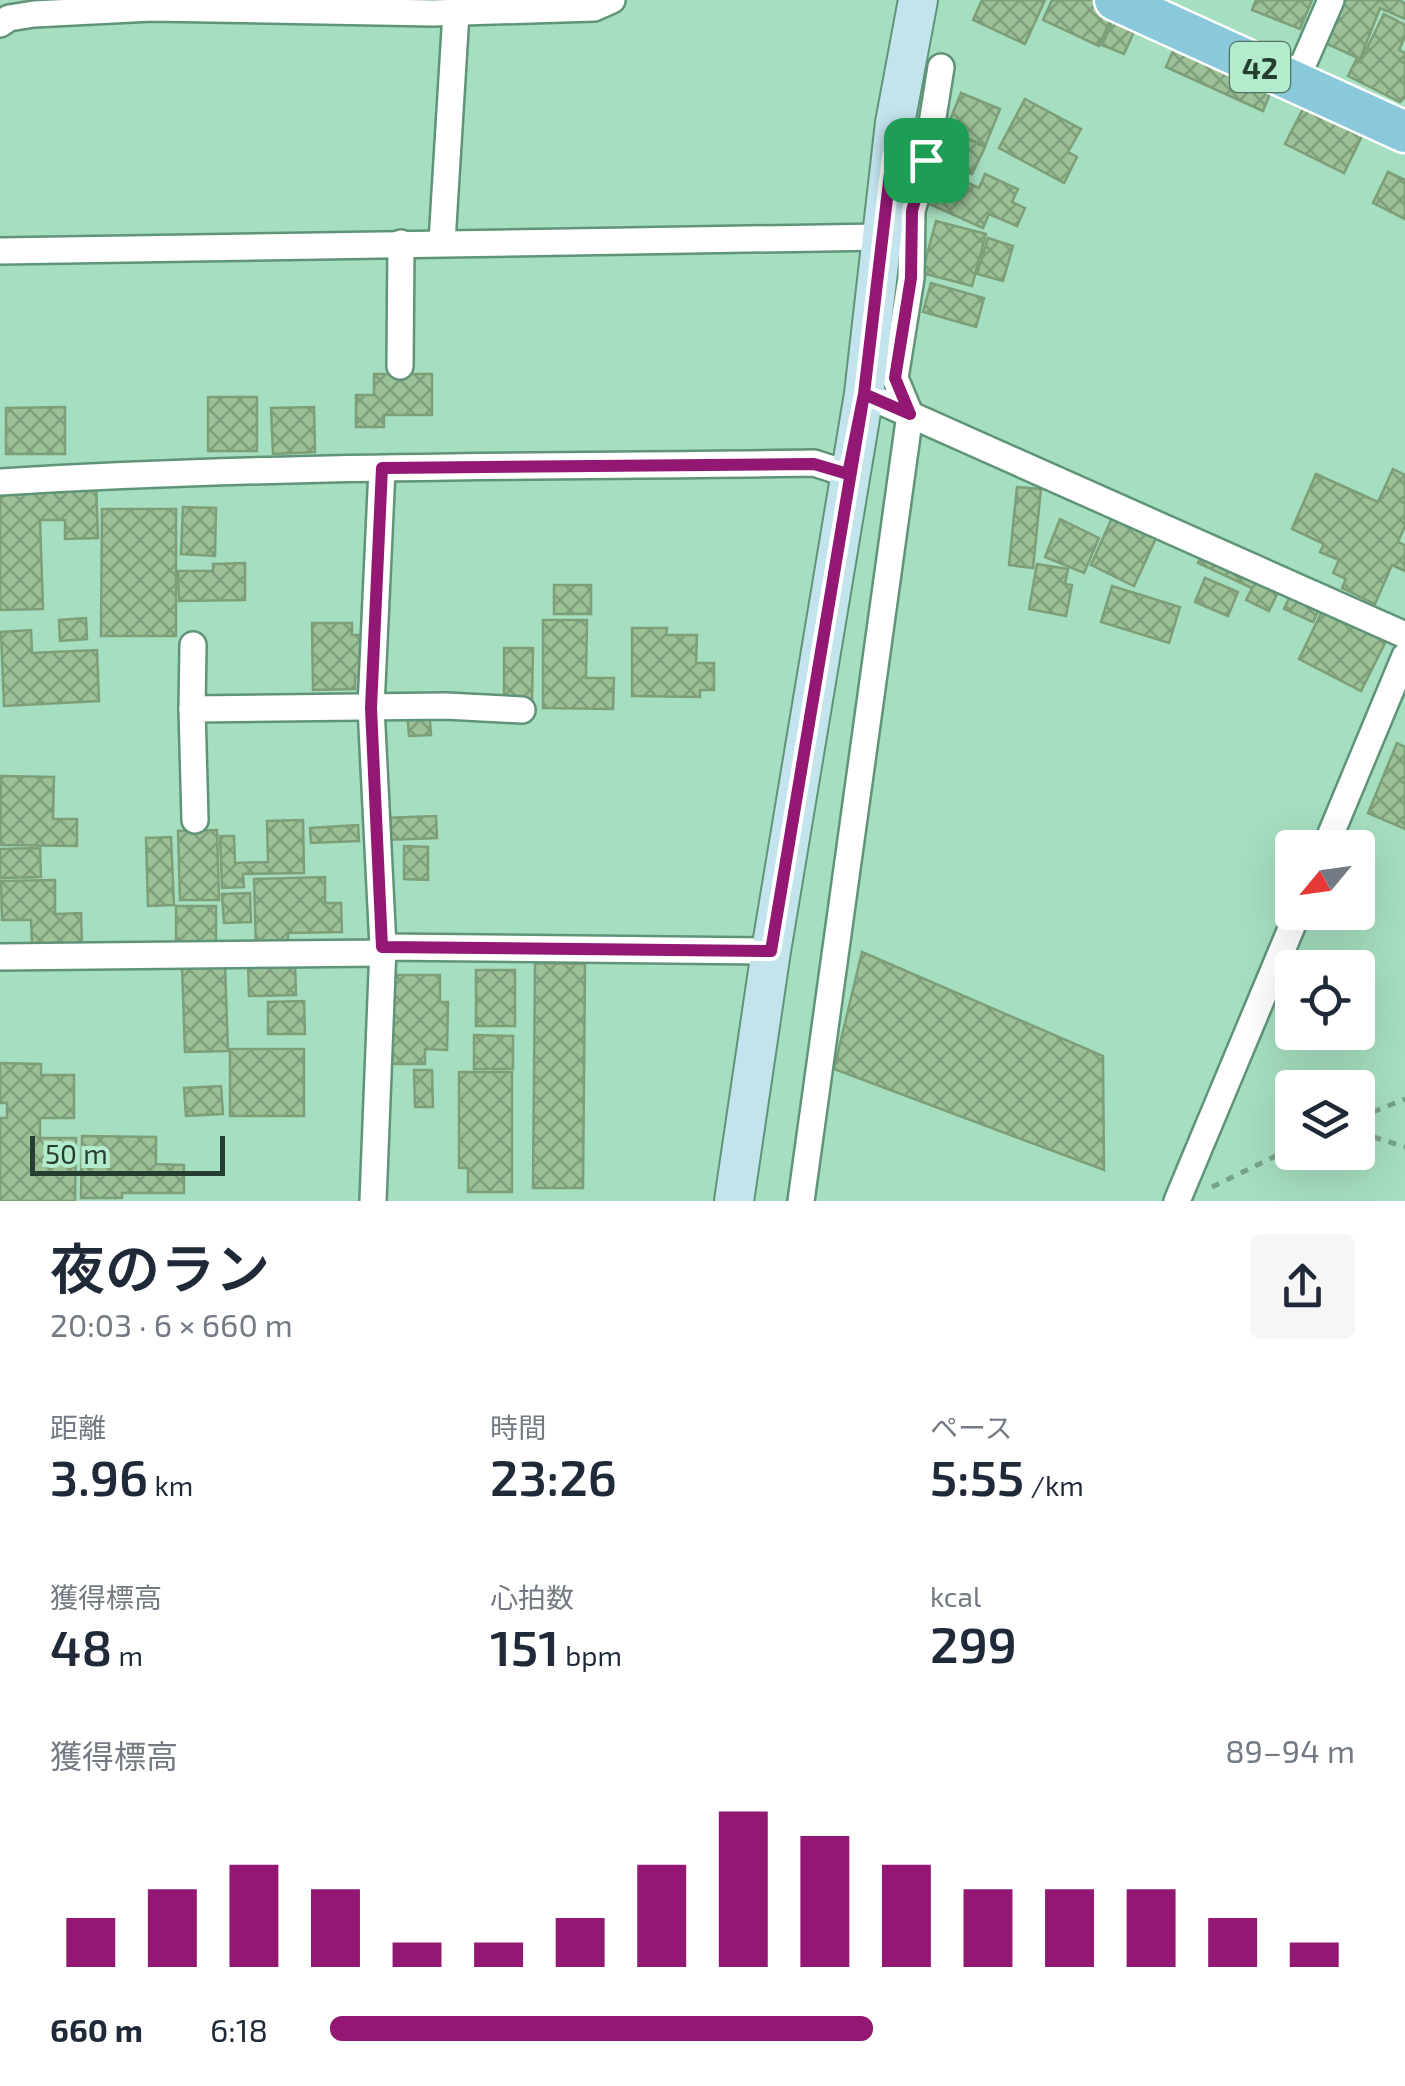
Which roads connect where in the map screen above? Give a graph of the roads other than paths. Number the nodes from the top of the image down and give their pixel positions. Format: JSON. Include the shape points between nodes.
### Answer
{"nodes":[{"id":1,"x":612,"y":0,"type":"edge"},
{"id":2,"x":918,"y":0,"type":"edge"},
{"id":3,"x":1115,"y":0,"type":"edge"},
{"id":4,"x":1332,"y":0,"type":"edge"},
{"id":5,"x":456,"y":12,"type":"junction"},
{"id":6,"x":0,"y":24,"type":"edge"},
{"id":7,"x":941,"y":67,"type":"dead end"},
{"id":8,"x":1295,"y":83,"type":"junction"},
{"id":9,"x":1405,"y":132,"type":"edge"},
{"id":10,"x":909,"y":158,"type":"junction"},
{"id":11,"x":401,"y":242,"type":"junction"},
{"id":12,"x":442,"y":242,"type":"junction"},
{"id":13,"x":0,"y":251,"type":"edge"},
{"id":14,"x":890,"y":262,"type":"junction"},
{"id":15,"x":400,"y":366,"type":"dead end"},
{"id":16,"x":864,"y":394,"type":"junction"},
{"id":17,"x":910,"y":414,"type":"junction"},
{"id":18,"x":382,"y":468,"type":"junction"},
{"id":19,"x":848,"y":474,"type":"junction"},
{"id":20,"x":0,"y":482,"type":"edge"},
{"id":21,"x":1405,"y":635,"type":"edge"},
{"id":22,"x":193,"y":644,"type":"dead end"},
{"id":23,"x":1405,"y":656,"type":"edge"},
{"id":24,"x":371,"y":708,"type":"junction"},
{"id":25,"x":192,"y":709,"type":"junction"},
{"id":26,"x":522,"y":710,"type":"dead end"},
{"id":27,"x":194,"y":820,"type":"dead end"},
{"id":28,"x":1332,"y":830,"type":"edge"},
{"id":29,"x":1291,"y":930,"type":"edge"},
{"id":30,"x":382,"y":947,"type":"junction"},
{"id":31,"x":771,"y":951,"type":"junction"},
{"id":32,"x":0,"y":957,"type":"edge"},
{"id":33,"x":1187,"y":1197,"type":"edge"},
{"id":34,"x":372,"y":1201,"type":"edge"},
{"id":35,"x":734,"y":1201,"type":"edge"},
{"id":36,"x":801,"y":1201,"type":"edge"}],
"edges":[{"from":1,"to":5,"type":"street","via":[[594,8]]},
{"from":2,"to":10,"type":"street","via":[[895,123]]},
{"from":3,"to":8,"type":"main road","number":"42"},
{"from":4,"to":8,"type":"street"},
{"from":5,"to":6,"type":"street","via":[[152,8],[34,14]]},
{"from":5,"to":12,"type":"street"},
{"from":7,"to":10,"type":"street"},
{"from":8,"to":9,"type":"main road","number":"42"},
{"from":10,"to":14,"type":"street"},
{"from":10,"to":14,"type":"street","via":[[912,211]]},
{"from":11,"to":12,"type":"street"},
{"from":11,"to":13,"type":"street"},
{"from":11,"to":15,"type":"street"},
{"from":12,"to":14,"type":"street"},
{"from":14,"to":16,"type":"street"},
{"from":14,"to":17,"type":"street","via":[[895,378]]},
{"from":16,"to":17,"type":"street"},
{"from":16,"to":19,"type":"street"},
{"from":17,"to":21,"type":"street"},
{"from":17,"to":36,"type":"street"},
{"from":18,"to":19,"type":"street","via":[[814,464]]},
{"from":18,"to":20,"type":"street"},
{"from":18,"to":24,"type":"street"},
{"from":19,"to":31,"type":"street"},
{"from":22,"to":25,"type":"street"},
{"from":23,"to":28,"type":"street"},
{"from":24,"to":25,"type":"street"},
{"from":24,"to":26,"type":"street"},
{"from":24,"to":30,"type":"street"},
{"from":25,"to":27,"type":"street"},
{"from":29,"to":33,"type":"street"},
{"from":30,"to":31,"type":"street"},
{"from":30,"to":32,"type":"street","via":[[380,954]]},
{"from":30,"to":34,"type":"street"},
{"from":31,"to":35,"type":"street"}]}
